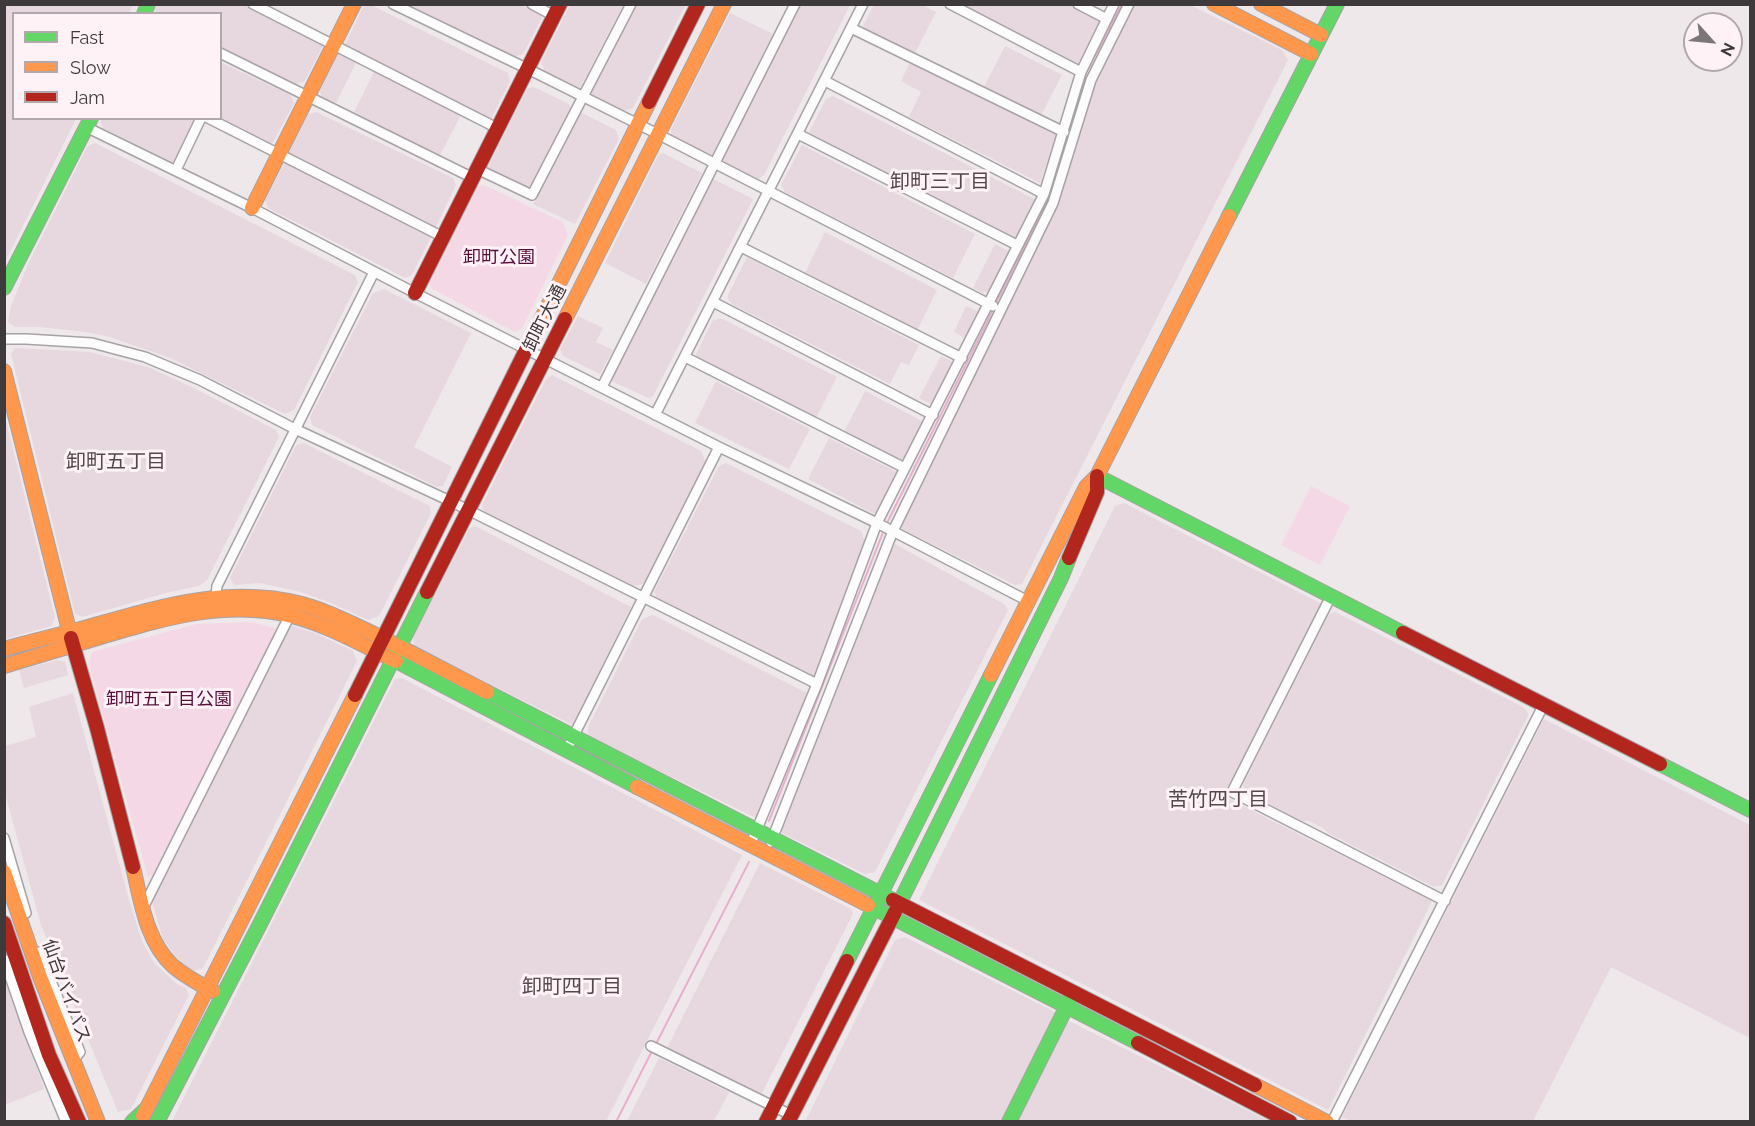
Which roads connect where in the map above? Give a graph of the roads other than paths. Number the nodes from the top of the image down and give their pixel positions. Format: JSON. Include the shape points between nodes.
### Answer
{"nodes":[{"id":1,"x":253,"y":4,"type":"edge"},
{"id":2,"x":354,"y":4,"type":"edge"},
{"id":3,"x":393,"y":4,"type":"edge"},
{"id":4,"x":532,"y":4,"type":"edge"},
{"id":5,"x":631,"y":4,"type":"edge"},
{"id":6,"x":698,"y":4,"type":"edge"},
{"id":7,"x":724,"y":4,"type":"edge"},
{"id":8,"x":795,"y":4,"type":"edge"},
{"id":9,"x":863,"y":4,"type":"edge"},
{"id":10,"x":950,"y":4,"type":"edge"},
{"id":11,"x":1078,"y":4,"type":"edge"},
{"id":12,"x":1114,"y":4,"type":"edge"},
{"id":13,"x":1129,"y":4,"type":"edge"},
{"id":14,"x":1214,"y":4,"type":"edge"},
{"id":15,"x":1261,"y":4,"type":"edge"},
{"id":16,"x":1337,"y":4,"type":"edge"},
{"id":17,"x":557,"y":10,"type":"edge"},
{"id":18,"x":1107,"y":19,"type":"junction"},
{"id":19,"x":851,"y":28,"type":"junction"},
{"id":20,"x":1321,"y":35,"type":"junction"},
{"id":21,"x":334,"y":45,"type":"junction"},
{"id":22,"x":222,"y":54,"type":"edge"},
{"id":23,"x":1311,"y":54,"type":"junction"},
{"id":24,"x":528,"y":69,"type":"junction"},
{"id":25,"x":1081,"y":72,"type":"junction"},
{"id":26,"x":825,"y":81,"type":"junction"},
{"id":27,"x":308,"y":97,"type":"junction"},
{"id":28,"x":583,"y":97,"type":"junction"},
{"id":29,"x":200,"y":120,"type":"edge"},
{"id":30,"x":212,"y":120,"type":"edge"},
{"id":31,"x":88,"y":123,"type":"edge"},
{"id":32,"x":638,"y":124,"type":"junction"},
{"id":33,"x":497,"y":128,"type":"junction"},
{"id":34,"x":1064,"y":132,"type":"junction"},
{"id":35,"x":798,"y":134,"type":"junction"},
{"id":36,"x":659,"y":135,"type":"junction"},
{"id":37,"x":279,"y":155,"type":"junction"},
{"id":38,"x":715,"y":164,"type":"junction"},
{"id":39,"x":176,"y":170,"type":"junction"},
{"id":40,"x":475,"y":173,"type":"junction"},
{"id":41,"x":770,"y":192,"type":"junction"},
{"id":42,"x":1044,"y":194,"type":"junction"},
{"id":43,"x":252,"y":207,"type":"junction"},
{"id":44,"x":443,"y":237,"type":"junction"},
{"id":45,"x":1017,"y":245,"type":"junction"},
{"id":46,"x":741,"y":247,"type":"junction"},
{"id":47,"x":374,"y":272,"type":"junction"},
{"id":48,"x":4,"y":288,"type":"edge"},
{"id":49,"x":415,"y":293,"type":"junction"},
{"id":50,"x":713,"y":302,"type":"junction"},
{"id":51,"x":988,"y":304,"type":"junction"},
{"id":52,"x":1000,"y":310,"type":"junction"},
{"id":53,"x":4,"y":339,"type":"edge"},
{"id":54,"x":526,"y":349,"type":"junction"},
{"id":55,"x":685,"y":357,"type":"junction"},
{"id":56,"x":545,"y":358,"type":"junction"},
{"id":57,"x":962,"y":358,"type":"junction"},
{"id":58,"x":4,"y":371,"type":"edge"},
{"id":59,"x":602,"y":387,"type":"junction"},
{"id":60,"x":655,"y":415,"type":"junction"},
{"id":61,"x":933,"y":415,"type":"junction"},
{"id":62,"x":295,"y":429,"type":"junction"},
{"id":63,"x":719,"y":447,"type":"junction"},
{"id":64,"x":905,"y":468,"type":"junction"},
{"id":65,"x":1097,"y":476,"type":"junction"},
{"id":66,"x":450,"y":501,"type":"junction"},
{"id":67,"x":468,"y":511,"type":"junction"},
{"id":68,"x":879,"y":524,"type":"junction"},
{"id":69,"x":892,"y":530,"type":"junction"},
{"id":70,"x":1331,"y":596,"type":"junction"},
{"id":71,"x":643,"y":598,"type":"junction"},
{"id":72,"x":1028,"y":601,"type":"junction"},
{"id":73,"x":217,"y":603,"type":"junction"},
{"id":74,"x":290,"y":615,"type":"junction"},
{"id":75,"x":69,"y":632,"type":"junction"},
{"id":76,"x":379,"y":645,"type":"junction"},
{"id":77,"x":74,"y":646,"type":"junction"},
{"id":78,"x":4,"y":649,"type":"edge"},
{"id":79,"x":396,"y":654,"type":"junction"},
{"id":80,"x":4,"y":666,"type":"edge"},
{"id":81,"x":817,"y":684,"type":"junction"},
{"id":82,"x":1544,"y":704,"type":"junction"},
{"id":83,"x":573,"y":737,"type":"junction"},
{"id":84,"x":566,"y":752,"type":"junction"},
{"id":85,"x":1750,"y":810,"type":"edge"},
{"id":86,"x":756,"y":832,"type":"junction"},
{"id":87,"x":4,"y":838,"type":"edge"},
{"id":88,"x":772,"y":840,"type":"junction"},
{"id":89,"x":750,"y":846,"type":"junction"},
{"id":90,"x":766,"y":854,"type":"junction"},
{"id":91,"x":4,"y":872,"type":"edge"},
{"id":92,"x":1445,"y":901,"type":"junction"},
{"id":93,"x":876,"y":902,"type":"junction"},
{"id":94,"x":899,"y":903,"type":"junction"},
{"id":95,"x":142,"y":908,"type":"junction"},
{"id":96,"x":892,"y":917,"type":"junction"},
{"id":97,"x":4,"y":923,"type":"edge"},
{"id":98,"x":4,"y":959,"type":"edge"},
{"id":99,"x":207,"y":988,"type":"junction"},
{"id":100,"x":1074,"y":992,"type":"junction"},
{"id":101,"x":223,"y":996,"type":"junction"},
{"id":102,"x":1066,"y":1007,"type":"junction"},
{"id":103,"x":655,"y":1048,"type":"dead end"},
{"id":104,"x":76,"y":1068,"type":"junction"},
{"id":105,"x":147,"y":1107,"type":"junction"},
{"id":106,"x":774,"y":1107,"type":"junction"},
{"id":107,"x":789,"y":1118,"type":"edge"},
{"id":108,"x":1325,"y":1121,"type":"edge"},
{"id":109,"x":66,"y":1122,"type":"edge"},
{"id":110,"x":79,"y":1122,"type":"edge"},
{"id":111,"x":98,"y":1122,"type":"edge"},
{"id":112,"x":110,"y":1122,"type":"edge"},
{"id":113,"x":132,"y":1122,"type":"edge"},
{"id":114,"x":140,"y":1122,"type":"edge"},
{"id":115,"x":157,"y":1122,"type":"edge"},
{"id":116,"x":766,"y":1122,"type":"edge"},
{"id":117,"x":1009,"y":1122,"type":"edge"},
{"id":118,"x":1290,"y":1122,"type":"edge"}],
"edges":[{"from":1,"to":21,"type":"street"},
{"from":2,"to":21,"type":"main road"},
{"from":3,"to":24,"type":"street"},
{"from":4,"to":17,"type":"street"},
{"from":5,"to":28,"type":"street"},
{"from":6,"to":32,"type":"main road"},
{"from":7,"to":36,"type":"main road","name":"卸町大通"},
{"from":8,"to":38,"type":"street"},
{"from":9,"to":19,"type":"street"},
{"from":10,"to":25,"type":"street"},
{"from":11,"to":18,"type":"street"},
{"from":12,"to":18,"type":"street"},
{"from":13,"to":52,"type":"street","via":[[1091,80],[1053,203]]},
{"from":14,"to":23,"type":"main road"},
{"from":15,"to":20,"type":"main road"},
{"from":16,"to":20,"type":"main road"},
{"from":17,"to":24,"type":"main road"},
{"from":18,"to":25,"type":"street"},
{"from":19,"to":26,"type":"street"},
{"from":19,"to":34,"type":"street"},
{"from":20,"to":23,"type":"main road"},
{"from":21,"to":27,"type":"main road"},
{"from":21,"to":33,"type":"street"},
{"from":22,"to":27,"type":"street"},
{"from":23,"to":65,"type":"main road"},
{"from":24,"to":28,"type":"street"},
{"from":24,"to":33,"type":"main road"},
{"from":25,"to":34,"type":"street"},
{"from":26,"to":35,"type":"street"},
{"from":26,"to":42,"type":"street"},
{"from":27,"to":37,"type":"main road"},
{"from":27,"to":40,"type":"street"},
{"from":28,"to":32,"type":"street"},
{"from":28,"to":40,"type":"street","via":[[532,195]]},
{"from":29,"to":39,"type":"street"},
{"from":30,"to":37,"type":"street"},
{"from":31,"to":39,"type":"street"},
{"from":31,"to":48,"type":"main road"},
{"from":32,"to":36,"type":"street"},
{"from":32,"to":54,"type":"main road"},
{"from":33,"to":40,"type":"main road"},
{"from":34,"to":42,"type":"street"},
{"from":35,"to":41,"type":"street"},
{"from":35,"to":45,"type":"street"},
{"from":36,"to":38,"type":"street"},
{"from":36,"to":56,"type":"main road","name":"卸町大通"},
{"from":37,"to":43,"type":"main road"},
{"from":37,"to":44,"type":"street"},
{"from":38,"to":41,"type":"street"},
{"from":38,"to":59,"type":"street"},
{"from":39,"to":43,"type":"street"},
{"from":40,"to":44,"type":"main road"},
{"from":41,"to":46,"type":"street"},
{"from":41,"to":51,"type":"street"},
{"from":42,"to":45,"type":"street"},
{"from":43,"to":47,"type":"street"},
{"from":44,"to":49,"type":"main road"},
{"from":45,"to":51,"type":"street"},
{"from":46,"to":50,"type":"street"},
{"from":46,"to":57,"type":"street"},
{"from":47,"to":49,"type":"street"},
{"from":47,"to":62,"type":"street"},
{"from":49,"to":54,"type":"street"},
{"from":50,"to":55,"type":"street"},
{"from":50,"to":61,"type":"street"},
{"from":51,"to":52,"type":"street"},
{"from":51,"to":57,"type":"street"},
{"from":52,"to":69,"type":"street"},
{"from":53,"to":62,"type":"street","via":[[92,343],[145,357],[200,380]]},
{"from":54,"to":56,"type":"street"},
{"from":54,"to":66,"type":"main road"},
{"from":55,"to":60,"type":"street"},
{"from":55,"to":64,"type":"street"},
{"from":56,"to":59,"type":"street"},
{"from":56,"to":67,"type":"main road","name":"卸町大通"},
{"from":57,"to":61,"type":"street"},
{"from":58,"to":75,"type":"main road"},
{"from":59,"to":60,"type":"street"},
{"from":60,"to":63,"type":"street"},
{"from":61,"to":64,"type":"street"},
{"from":62,"to":66,"type":"street"},
{"from":62,"to":73,"type":"street","via":[[218,586]]},
{"from":63,"to":68,"type":"street"},
{"from":63,"to":71,"type":"street"},
{"from":64,"to":68,"type":"street"},
{"from":65,"to":70,"type":"main road"},
{"from":65,"to":72,"type":"main road","via":[[1086,487]]},
{"from":65,"to":94,"type":"main road","via":[[1097,492],[1061,578]]},
{"from":66,"to":67,"type":"street"},
{"from":66,"to":76,"type":"main road"},
{"from":67,"to":71,"type":"street"},
{"from":67,"to":79,"type":"main road","name":"卸町大通"},
{"from":68,"to":69,"type":"street"},
{"from":68,"to":81,"type":"street"},
{"from":69,"to":72,"type":"street"},
{"from":69,"to":88,"type":"street"},
{"from":70,"to":82,"type":"main road"},
{"from":70,"to":92,"type":"street","via":[[1232,792]]},
{"from":71,"to":81,"type":"street"},
{"from":71,"to":83,"type":"street"},
{"from":72,"to":93,"type":"main road"},
{"from":73,"to":74,"type":"main road"},
{"from":73,"to":75,"type":"main road","via":[[159,606]]},
{"from":73,"to":76,"type":"main road","via":[[246,596],[303,604],[323,611]]},
{"from":73,"to":77,"type":"main road"},
{"from":74,"to":76,"type":"main road"},
{"from":74,"to":95,"type":"street"},
{"from":75,"to":77,"type":"main road"},
{"from":75,"to":78,"type":"main road"},
{"from":76,"to":79,"type":"main road"},
{"from":76,"to":99,"type":"main road"},
{"from":77,"to":80,"type":"main road"},
{"from":77,"to":95,"type":"main road"},
{"from":79,"to":83,"type":"main road"},
{"from":79,"to":84,"type":"main road"},
{"from":79,"to":101,"type":"main road","name":"卸町大通"},
{"from":81,"to":86,"type":"street"},
{"from":82,"to":85,"type":"main road"},
{"from":82,"to":92,"type":"street"},
{"from":83,"to":84,"type":"street"},
{"from":83,"to":86,"type":"main road"},
{"from":84,"to":89,"type":"main road"},
{"from":86,"to":88,"type":"main road"},
{"from":86,"to":89,"type":"street"},
{"from":87,"to":104,"type":"street","via":[[34,940],[80,1052]]},
{"from":88,"to":90,"type":"street"},
{"from":88,"to":93,"type":"main road"},
{"from":89,"to":90,"type":"main road"},
{"from":90,"to":93,"type":"main road"},
{"from":91,"to":104,"type":"main road","name":"仙台バイパス"},
{"from":92,"to":108,"type":"street"},
{"from":93,"to":94,"type":"main road"},
{"from":93,"to":96,"type":"main road"},
{"from":93,"to":106,"type":"main road"},
{"from":94,"to":96,"type":"main road"},
{"from":94,"to":100,"type":"main road"},
{"from":95,"to":99,"type":"main road","via":[[161,954],[173,967]]},
{"from":96,"to":102,"type":"main road"},
{"from":96,"to":107,"type":"main road"},
{"from":97,"to":110,"type":"main road","name":"仙台バイパス","via":[[49,1055]]},
{"from":98,"to":109,"type":"street"},
{"from":99,"to":101,"type":"main road"},
{"from":99,"to":105,"type":"main road"},
{"from":100,"to":102,"type":"main road"},
{"from":100,"to":108,"type":"main road"},
{"from":101,"to":115,"type":"main road","name":"卸町大通"},
{"from":102,"to":117,"type":"main road"},
{"from":102,"to":118,"type":"main road"},
{"from":103,"to":106,"type":"street"},
{"from":104,"to":111,"type":"main road","name":"仙台バイパス"},
{"from":104,"to":112,"type":"main road","via":[[91,1084]]},
{"from":105,"to":113,"type":"main road"},
{"from":105,"to":114,"type":"main road"},
{"from":106,"to":107,"type":"street"},
{"from":106,"to":116,"type":"main road"}]}
